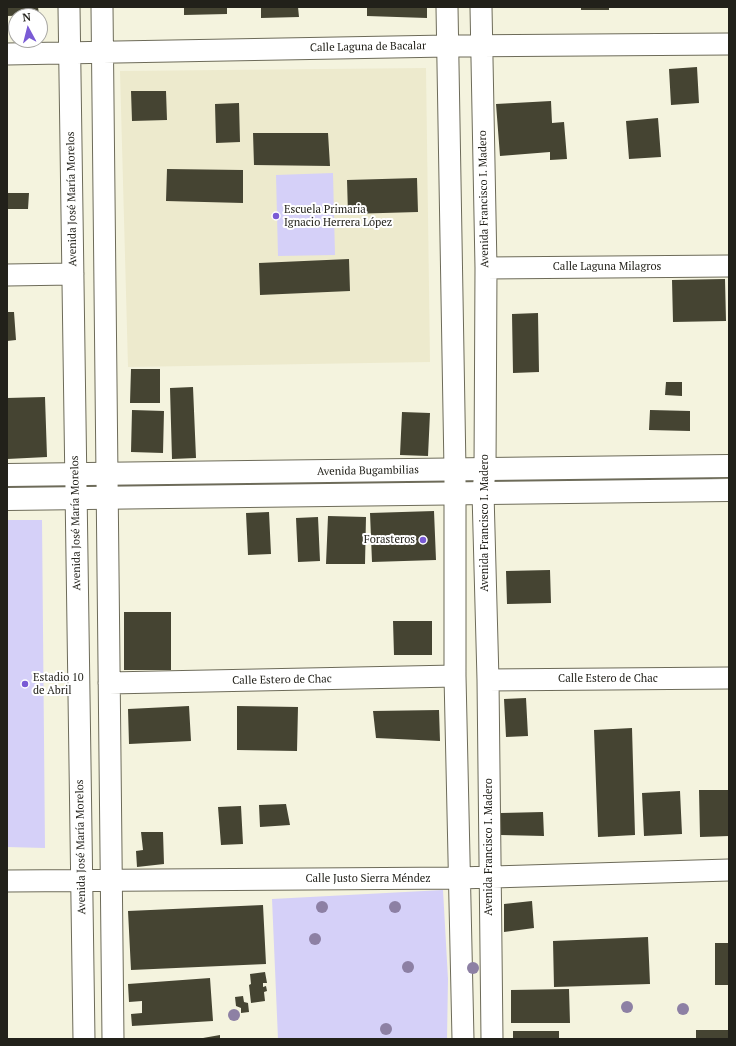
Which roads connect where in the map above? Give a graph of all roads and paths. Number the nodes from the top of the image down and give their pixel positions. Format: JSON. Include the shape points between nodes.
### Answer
{"nodes":[{"id":1,"x":69,"y":7,"type":"edge"},
{"id":2,"x":102,"y":7,"type":"edge"},
{"id":3,"x":447,"y":7,"type":"edge"},
{"id":4,"x":481,"y":7,"type":"edge"},
{"id":5,"x":729,"y":44,"type":"edge"},
{"id":6,"x":447,"y":46,"type":"junction"},
{"id":7,"x":481,"y":46,"type":"junction"},
{"id":8,"x":102,"y":52,"type":"junction"},
{"id":9,"x":7,"y":54,"type":"edge"},
{"id":10,"x":70,"y":54,"type":"junction"},
{"id":11,"x":729,"y":266,"type":"edge"},
{"id":12,"x":486,"y":268,"type":"junction"},
{"id":13,"x":73,"y":274,"type":"junction"},
{"id":14,"x":7,"y":275,"type":"edge"},
{"id":15,"x":729,"y":466,"type":"edge"},
{"id":16,"x":485,"y":469,"type":"junction"},
{"id":17,"x":455,"y":470,"type":"junction"},
{"id":18,"x":76,"y":474,"type":"junction"},
{"id":19,"x":107,"y":474,"type":"junction"},
{"id":20,"x":7,"y":475,"type":"edge"},
{"id":21,"x":729,"y":490,"type":"edge"},
{"id":22,"x":454,"y":493,"type":"junction"},
{"id":23,"x":483,"y":493,"type":"junction"},
{"id":24,"x":76,"y":498,"type":"junction"},
{"id":25,"x":107,"y":498,"type":"junction"},
{"id":26,"x":7,"y":499,"type":"edge"},
{"id":27,"x":455,"y":676,"type":"junction"},
{"id":28,"x":729,"y":678,"type":"edge"},
{"id":29,"x":488,"y":680,"type":"junction"},
{"id":30,"x":109,"y":683,"type":"junction"},
{"id":31,"x":729,"y":870,"type":"edge"},
{"id":32,"x":488,"y":876,"type":"junction"},
{"id":33,"x":459,"y":878,"type":"junction"},
{"id":34,"x":82,"y":880,"type":"junction"},
{"id":35,"x":7,"y":881,"type":"edge"},
{"id":36,"x":112,"y":881,"type":"junction"},
{"id":37,"x":84,"y":1039,"type":"edge"},
{"id":38,"x":113,"y":1039,"type":"edge"},
{"id":39,"x":463,"y":1039,"type":"edge"},
{"id":40,"x":492,"y":1039,"type":"edge"}],
"edges":[{"from":1,"to":10,"type":"street","name":"Avenida José María Morelos"},
{"from":2,"to":8,"type":"street"},
{"from":3,"to":6,"type":"street"},
{"from":4,"to":7,"type":"street","name":"Avenida Francisco I. Madero"},
{"from":5,"to":7,"type":"street","name":"Calle Laguna de Bacalar"},
{"from":6,"to":7,"type":"street","name":"Calle Laguna de Bacalar"},
{"from":6,"to":8,"type":"street","name":"Calle Laguna de Bacalar"},
{"from":6,"to":17,"type":"street"},
{"from":7,"to":12,"type":"street","name":"Avenida Francisco I. Madero"},
{"from":8,"to":10,"type":"street","name":"Calle Laguna de Bacalar"},
{"from":8,"to":19,"type":"street"},
{"from":9,"to":10,"type":"street","name":"Calle Laguna de Bacalar"},
{"from":10,"to":13,"type":"street","name":"Avenida José María Morelos"},
{"from":11,"to":12,"type":"street","name":"Calle Laguna Milagros"},
{"from":12,"to":16,"type":"street","name":"Avenida Francisco I. Madero"},
{"from":13,"to":14,"type":"street"},
{"from":13,"to":18,"type":"street","name":"Avenida José María Morelos"},
{"from":15,"to":16,"type":"main road","name":"Avenida Bugambilias"},
{"from":16,"to":17,"type":"main road","name":"Avenida Bugambilias"},
{"from":16,"to":23,"type":"street","name":"Avenida Francisco I. Madero"},
{"from":17,"to":19,"type":"main road","name":"Avenida Bugambilias"},
{"from":17,"to":22,"type":"street"},
{"from":18,"to":19,"type":"main road","name":"Avenida Bugambilias"},
{"from":18,"to":20,"type":"main road","name":"Avenida Bugambilias"},
{"from":18,"to":24,"type":"street","name":"Avenida José María Morelos"},
{"from":19,"to":25,"type":"street"},
{"from":21,"to":23,"type":"main road"},
{"from":22,"to":23,"type":"main road"},
{"from":22,"to":25,"type":"main road"},
{"from":22,"to":27,"type":"street"},
{"from":23,"to":29,"type":"street","name":"Avenida Francisco I. Madero"},
{"from":24,"to":25,"type":"main road"},
{"from":24,"to":26,"type":"main road"},
{"from":24,"to":34,"type":"street","name":"Avenida José María Morelos"},
{"from":25,"to":30,"type":"street"},
{"from":27,"to":30,"type":"street","name":"Calle Estero de Chac"},
{"from":27,"to":33,"type":"street"},
{"from":28,"to":29,"type":"street","name":"Calle Estero de Chac"},
{"from":29,"to":32,"type":"street","name":"Avenida Francisco I. Madero"},
{"from":30,"to":36,"type":"street"},
{"from":31,"to":32,"type":"street","name":"Calle Justo Sierra Méndez"},
{"from":32,"to":33,"type":"street","name":"Calle Justo Sierra Méndez"},
{"from":32,"to":40,"type":"street","name":"Avenida Francisco I. Madero"},
{"from":33,"to":36,"type":"street","name":"Calle Justo Sierra Méndez"},
{"from":33,"to":39,"type":"street"},
{"from":34,"to":35,"type":"street","name":"Calle Justo Sierra Méndez"},
{"from":34,"to":36,"type":"street","name":"Calle Justo Sierra Méndez"},
{"from":34,"to":37,"type":"street","name":"Avenida José María Morelos"},
{"from":36,"to":38,"type":"street"}]}
